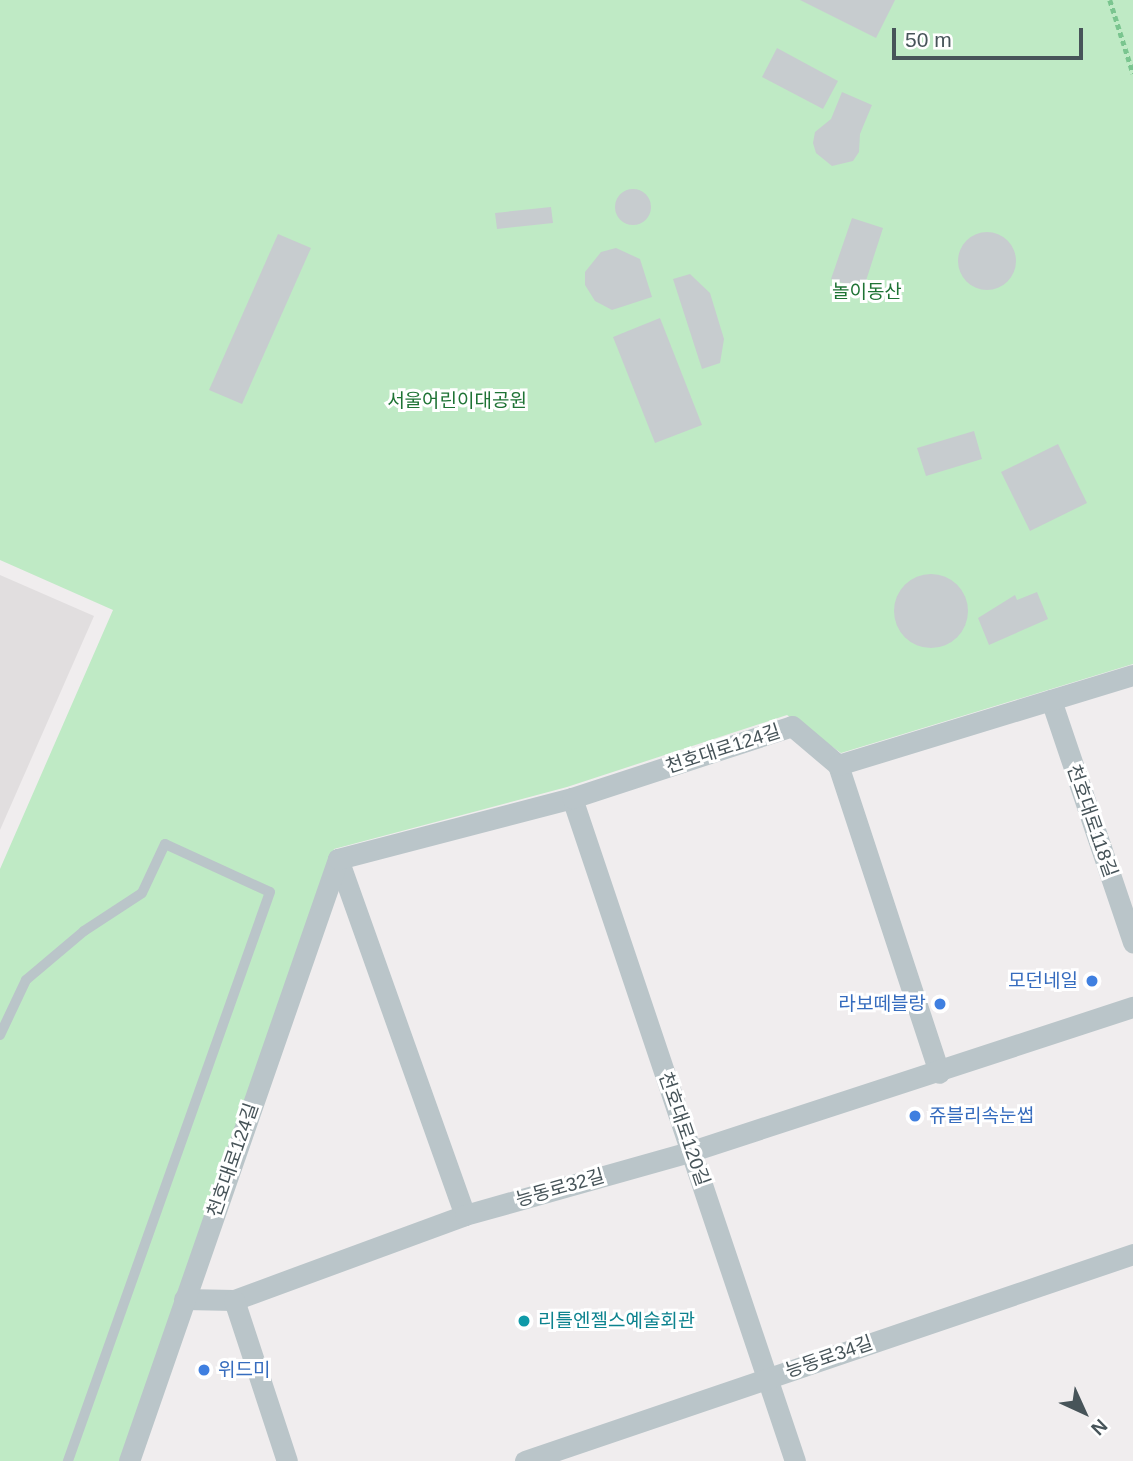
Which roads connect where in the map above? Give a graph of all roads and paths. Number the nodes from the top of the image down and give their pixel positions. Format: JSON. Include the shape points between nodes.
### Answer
{"nodes":[{"id":1,"x":1110,"y":0,"type":"edge"},
{"id":2,"x":1133,"y":73,"type":"edge"},
{"id":3,"x":1133,"y":675,"type":"edge"},
{"id":4,"x":1051,"y":700,"type":"junction"},
{"id":5,"x":838,"y":765,"type":"junction"},
{"id":6,"x":572,"y":798,"type":"junction"},
{"id":7,"x":338,"y":859,"type":"junction"},
{"id":8,"x":1133,"y":942,"type":"edge"},
{"id":9,"x":1133,"y":1007,"type":"edge"},
{"id":10,"x":3,"y":1022,"type":"edge"},
{"id":11,"x":0,"y":1035,"type":"edge"},
{"id":12,"x":939,"y":1073,"type":"junction"},
{"id":13,"x":692,"y":1152,"type":"junction"},
{"id":14,"x":465,"y":1215,"type":"junction"},
{"id":15,"x":1133,"y":1254,"type":"edge"},
{"id":16,"x":184,"y":1299,"type":"junction"},
{"id":17,"x":234,"y":1300,"type":"junction"},
{"id":18,"x":768,"y":1378,"type":"junction"},
{"id":19,"x":68,"y":1461,"type":"edge"},
{"id":20,"x":129,"y":1461,"type":"edge"},
{"id":21,"x":287,"y":1461,"type":"edge"},
{"id":22,"x":525,"y":1461,"type":"edge"},
{"id":23,"x":795,"y":1461,"type":"edge"}],
"edges":[{"from":1,"to":2,"type":"path"},
{"from":3,"to":4,"type":"street"},
{"from":4,"to":5,"type":"street"},
{"from":4,"to":8,"type":"street","name":"천호대로118길"},
{"from":5,"to":6,"type":"street","name":"천호대로124길","via":[[792,726]]},
{"from":5,"to":12,"type":"street"},
{"from":6,"to":7,"type":"street","name":"천호대로124길"},
{"from":6,"to":13,"type":"street","name":"천호대로120길"},
{"from":7,"to":14,"type":"street"},
{"from":7,"to":16,"type":"street","name":"천호대로124길"},
{"from":9,"to":12,"type":"street","name":"능동로32길"},
{"from":10,"to":11,"type":"lane"},
{"from":10,"to":19,"type":"lane","via":[[26,980],[84,931],[142,892],[165,844],[270,892]]},
{"from":12,"to":13,"type":"street","name":"능동로32길"},
{"from":13,"to":14,"type":"street","name":"능동로32길"},
{"from":13,"to":18,"type":"street","name":"천호대로120길"},
{"from":14,"to":17,"type":"street","name":"능동로32길"},
{"from":15,"to":18,"type":"street","name":"능동로34길"},
{"from":16,"to":17,"type":"street","name":"능동로32길"},
{"from":16,"to":20,"type":"street","name":"천호대로124길"},
{"from":17,"to":21,"type":"street"},
{"from":18,"to":22,"type":"street","name":"능동로34길"},
{"from":18,"to":23,"type":"street","name":"천호대로120길"}]}
